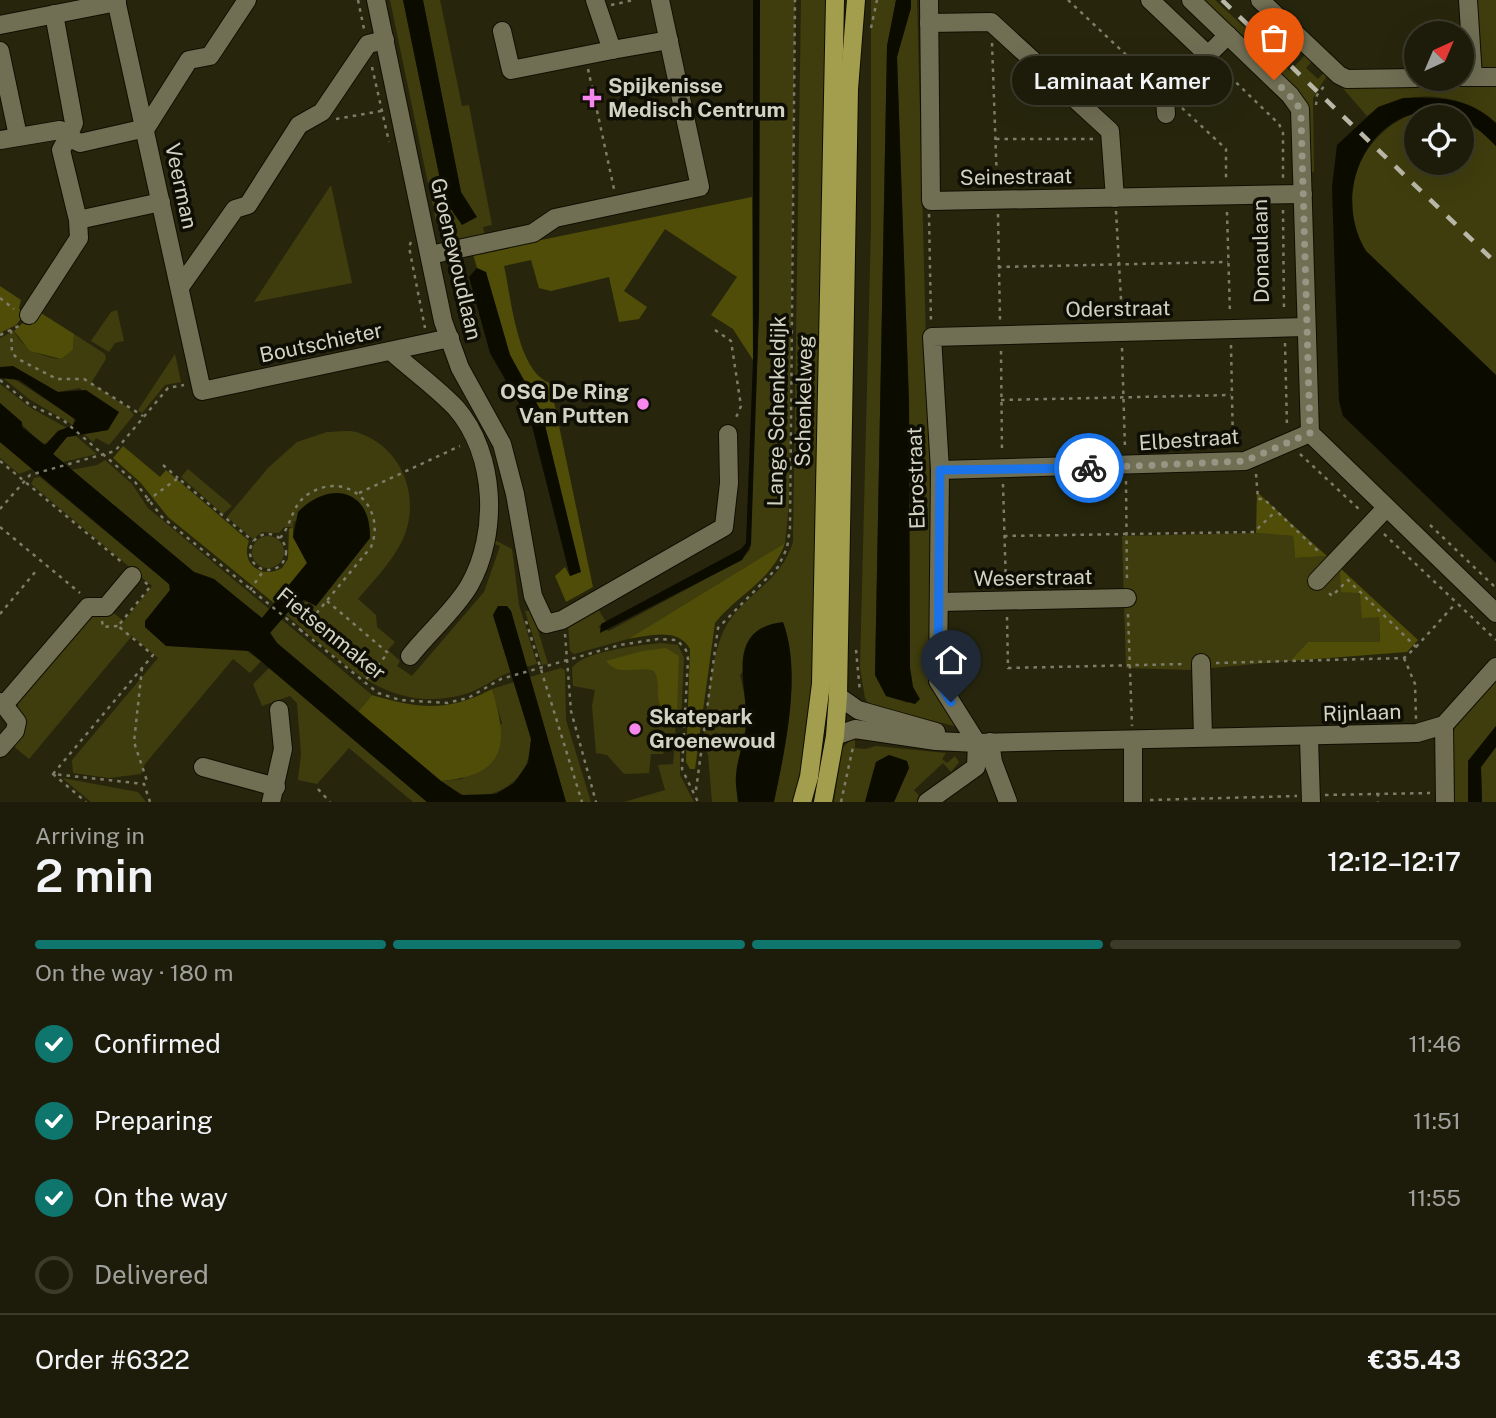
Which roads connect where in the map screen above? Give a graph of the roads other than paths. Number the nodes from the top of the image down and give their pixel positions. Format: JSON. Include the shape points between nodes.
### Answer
{"nodes":[{"id":1,"x":247,"y":0,"type":"edge"},
{"id":2,"x":376,"y":0,"type":"edge"},
{"id":3,"x":660,"y":0,"type":"edge"},
{"id":4,"x":835,"y":0,"type":"edge"},
{"id":5,"x":856,"y":0,"type":"edge"},
{"id":6,"x":929,"y":0,"type":"edge"},
{"id":7,"x":1150,"y":0,"type":"edge"},
{"id":8,"x":1191,"y":0,"type":"edge"},
{"id":9,"x":1260,"y":0,"type":"edge"},
{"id":10,"x":1468,"y":0,"type":"edge"},
{"id":11,"x":116,"y":1,"type":"edge"},
{"id":12,"x":596,"y":4,"type":"edge"},
{"id":13,"x":54,"y":14,"type":"junction"},
{"id":14,"x":1468,"y":21,"type":"edge"},
{"id":15,"x":929,"y":23,"type":"junction"},
{"id":16,"x":0,"y":25,"type":"edge"},
{"id":17,"x":502,"y":31,"type":"dead end"},
{"id":18,"x":1228,"y":35,"type":"junction"},
{"id":19,"x":385,"y":40,"type":"junction"},
{"id":20,"x":669,"y":40,"type":"junction"},
{"id":21,"x":612,"y":50,"type":"junction"},
{"id":22,"x":0,"y":51,"type":"edge"},
{"id":23,"x":1208,"y":55,"type":"junction"},
{"id":24,"x":1496,"y":76,"type":"edge"},
{"id":25,"x":1474,"y":77,"type":"edge"},
{"id":26,"x":1404,"y":78,"type":"edge"},
{"id":27,"x":1166,"y":114,"type":"dead end"},
{"id":28,"x":146,"y":128,"type":"junction"},
{"id":29,"x":18,"y":136,"type":"junction"},
{"id":30,"x":68,"y":137,"type":"junction"},
{"id":31,"x":0,"y":140,"type":"edge"},
{"id":32,"x":1303,"y":194,"type":"junction"},
{"id":33,"x":1115,"y":198,"type":"junction"},
{"id":34,"x":160,"y":202,"type":"junction"},
{"id":35,"x":78,"y":220,"type":"junction"},
{"id":36,"x":430,"y":256,"type":"junction"},
{"id":37,"x":180,"y":287,"type":"junction"},
{"id":38,"x":29,"y":315,"type":"road end"},
{"id":39,"x":1305,"y":327,"type":"junction"},
{"id":40,"x":932,"y":337,"type":"joint"},
{"id":41,"x":450,"y":338,"type":"junction"},
{"id":42,"x":391,"y":352,"type":"junction"},
{"id":43,"x":201,"y":386,"type":"joint"},
{"id":44,"x":1310,"y":433,"type":"junction"},
{"id":45,"x":728,"y":434,"type":"road end"},
{"id":46,"x":940,"y":470,"type":"junction"},
{"id":47,"x":1386,"y":508,"type":"junction"},
{"id":48,"x":132,"y":574,"type":"road end"},
{"id":49,"x":1317,"y":581,"type":"dead end"},
{"id":50,"x":1127,"y":598,"type":"dead end"},
{"id":51,"x":940,"y":602,"type":"junction"},
{"id":52,"x":1496,"y":613,"type":"edge"},
{"id":53,"x":410,"y":656,"type":"dead end"},
{"id":54,"x":1201,"y":663,"type":"dead end"},
{"id":55,"x":1496,"y":667,"type":"edge"},
{"id":56,"x":838,"y":696,"type":"junction"},
{"id":57,"x":2,"y":703,"type":"edge"},
{"id":58,"x":279,"y":710,"type":"dead end"},
{"id":59,"x":1444,"y":725,"type":"junction"},
{"id":60,"x":835,"y":736,"type":"junction"},
{"id":61,"x":1203,"y":737,"type":"junction"},
{"id":62,"x":1309,"y":738,"type":"junction"},
{"id":63,"x":1133,"y":740,"type":"junction"},
{"id":64,"x":984,"y":743,"type":"junction"},
{"id":65,"x":0,"y":748,"type":"edge"},
{"id":66,"x":203,"y":767,"type":"dead end"},
{"id":67,"x":274,"y":795,"type":"edge"},
{"id":68,"x":1445,"y":797,"type":"edge"},
{"id":69,"x":1311,"y":799,"type":"edge"},
{"id":70,"x":1133,"y":801,"type":"edge"},
{"id":71,"x":802,"y":802,"type":"edge"},
{"id":72,"x":823,"y":802,"type":"edge"},
{"id":73,"x":927,"y":802,"type":"edge"},
{"id":74,"x":1008,"y":802,"type":"edge"}],
"edges":[{"from":1,"to":28,"type":"street","via":[[210,56],[189,60]]},
{"from":2,"to":19,"type":"street","name":"Groenewoudlaan"},
{"from":3,"to":20,"type":"street"},
{"from":4,"to":71,"type":"main road","name":"Schenkelweg","via":[[821,684]]},
{"from":5,"to":56,"type":"main road","name":"Schenkelweg","via":[[849,116]]},
{"from":6,"to":15,"type":"street","name":"Seinestraat"},
{"from":7,"to":23,"type":"street"},
{"from":8,"to":18,"type":"street","name":"Donaulaan"},
{"from":9,"to":26,"type":"street","via":[[1337,74],[1347,79]]},
{"from":10,"to":14,"type":"street"},
{"from":11,"to":13,"type":"street"},
{"from":11,"to":28,"type":"street","name":"Veerman"},
{"from":12,"to":21,"type":"street"},
{"from":13,"to":16,"type":"street"},
{"from":13,"to":30,"type":"street","via":[[74,123]]},
{"from":15,"to":33,"type":"street","via":[[991,22],[1110,131]]},
{"from":15,"to":33,"type":"street","name":"Seinestraat","via":[[931,201]]},
{"from":17,"to":21,"type":"street","via":[[512,70]]},
{"from":18,"to":23,"type":"street"},
{"from":18,"to":32,"type":"street","name":"Donaulaan","via":[[1297,103]]},
{"from":19,"to":36,"type":"street","name":"Groenewoudlaan"},
{"from":19,"to":37,"type":"street","via":[[368,44],[325,116],[299,125],[248,205],[235,209]]},
{"from":20,"to":21,"type":"street"},
{"from":20,"to":36,"type":"street","via":[[701,187],[555,218],[533,233]]},
{"from":22,"to":29,"type":"street"},
{"from":23,"to":27,"type":"street","via":[[1165,98]]},
{"from":24,"to":25,"type":"street"},
{"from":28,"to":30,"type":"street","via":[[80,143]]},
{"from":28,"to":34,"type":"street","name":"Veerman"},
{"from":29,"to":30,"type":"street","via":[[60,130]]},
{"from":29,"to":31,"type":"street"},
{"from":30,"to":35,"type":"street","via":[[61,150]]},
{"from":32,"to":33,"type":"street","name":"Seinestraat"},
{"from":32,"to":39,"type":"street","name":"Donaulaan"},
{"from":34,"to":35,"type":"street"},
{"from":34,"to":37,"type":"street","name":"Veerman"},
{"from":35,"to":38,"type":"street","via":[[79,238]]},
{"from":36,"to":41,"type":"street","name":"Groenewoudlaan"},
{"from":37,"to":43,"type":"street","name":"Veerman"},
{"from":39,"to":40,"type":"street","name":"Oderstraat"},
{"from":39,"to":44,"type":"street","name":"Donaulaan"},
{"from":40,"to":46,"type":"street","name":"Ebrostraat"},
{"from":41,"to":42,"type":"street","name":"Boutschieter"},
{"from":41,"to":45,"type":"street","name":"Groenewoudlaan","via":[[460,368],[502,444],[538,612],[546,624],[562,620],[724,527]]},
{"from":42,"to":43,"type":"street","name":"Boutschieter"},
{"from":42,"to":53,"type":"street","via":[[456,409],[475,439],[488,473],[487,537],[469,586]]},
{"from":44,"to":46,"type":"street","name":"Elbestraat","via":[[1245,461]]},
{"from":44,"to":47,"type":"street"},
{"from":46,"to":51,"type":"street","name":"Ebrostraat"},
{"from":47,"to":49,"type":"street"},
{"from":47,"to":52,"type":"street"},
{"from":48,"to":57,"type":"street","via":[[106,607],[88,607]]},
{"from":50,"to":51,"type":"street","name":"Weserstraat"},
{"from":51,"to":64,"type":"street","name":"Ebrostraat","via":[[938,681]]},
{"from":54,"to":61,"type":"street"},
{"from":55,"to":59,"type":"street"},
{"from":56,"to":60,"type":"main road","name":"Schenkelweg"},
{"from":56,"to":64,"type":"street","name":"Rijnlaan","via":[[858,710]]},
{"from":57,"to":65,"type":"street","via":[[17,722]]},
{"from":58,"to":67,"type":"street","via":[[283,749]]},
{"from":59,"to":62,"type":"street","name":"Rijnlaan","via":[[1417,733]]},
{"from":59,"to":68,"type":"street"},
{"from":60,"to":64,"type":"street","name":"Rijnlaan","via":[[855,729]]},
{"from":60,"to":72,"type":"main road","name":"Schenkelweg"},
{"from":61,"to":62,"type":"street","name":"Rijnlaan"},
{"from":61,"to":63,"type":"street","name":"Rijnlaan"},
{"from":62,"to":69,"type":"street"},
{"from":63,"to":64,"type":"street","name":"Rijnlaan"},
{"from":63,"to":70,"type":"street"},
{"from":64,"to":73,"type":"street","via":[[976,766]]},
{"from":64,"to":74,"type":"street","name":"Ebrostraat"},
{"from":66,"to":67,"type":"street"}]}
